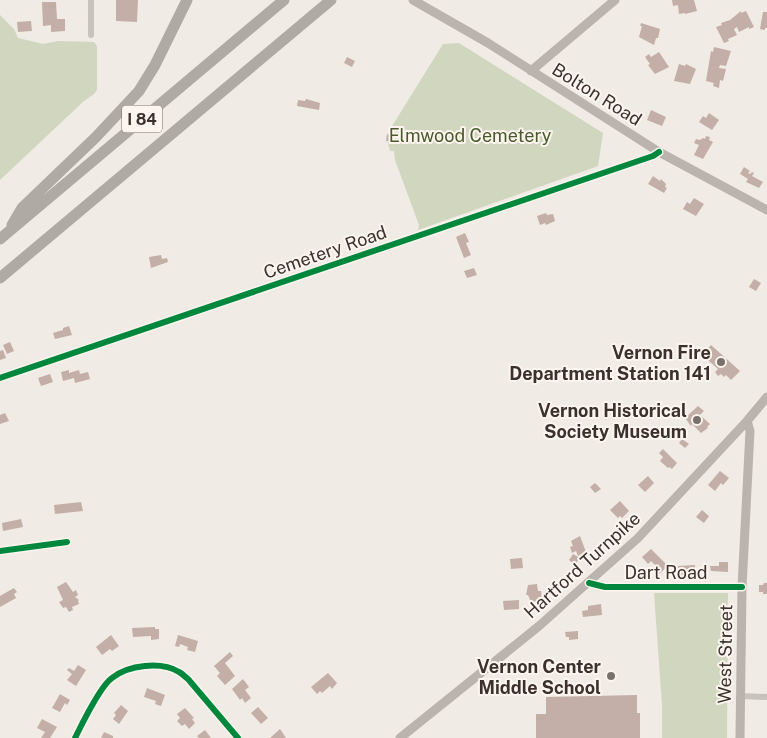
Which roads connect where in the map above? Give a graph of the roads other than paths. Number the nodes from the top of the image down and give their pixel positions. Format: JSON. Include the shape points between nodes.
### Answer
{"nodes":[{"id":1,"x":91,"y":0,"type":"edge"},
{"id":2,"x":187,"y":0,"type":"edge"},
{"id":3,"x":284,"y":0,"type":"edge"},
{"id":4,"x":331,"y":0,"type":"edge"},
{"id":5,"x":413,"y":0,"type":"edge"},
{"id":6,"x":615,"y":0,"type":"edge"},
{"id":7,"x":91,"y":35,"type":"dead end"},
{"id":8,"x":531,"y":71,"type":"junction"},
{"id":9,"x":659,"y":152,"type":"junction"},
{"id":10,"x":767,"y":210,"type":"edge"},
{"id":11,"x":4,"y":235,"type":"edge"},
{"id":12,"x":0,"y":278,"type":"edge"},
{"id":13,"x":0,"y":378,"type":"edge"},
{"id":14,"x":767,"y":397,"type":"edge"},
{"id":15,"x":747,"y":422,"type":"junction"},
{"id":16,"x":67,"y":542,"type":"dead end"},
{"id":17,"x":0,"y":551,"type":"edge"},
{"id":18,"x":590,"y":583,"type":"junction"},
{"id":19,"x":742,"y":587,"type":"junction"},
{"id":20,"x":740,"y":696,"type":"junction"},
{"id":21,"x":767,"y":697,"type":"edge"},
{"id":22,"x":75,"y":738,"type":"edge"},
{"id":23,"x":238,"y":738,"type":"edge"},
{"id":24,"x":400,"y":738,"type":"edge"},
{"id":25,"x":740,"y":738,"type":"edge"}],
"edges":[{"from":1,"to":7,"type":"street"},
{"from":2,"to":11,"type":"highway","via":[[139,91],[22,208]]},
{"from":3,"to":11,"type":"highway","number":"I 84"},
{"from":4,"to":12,"type":"highway","number":"I 84"},
{"from":5,"to":8,"type":"main road","name":"Bolton Road"},
{"from":6,"to":8,"type":"main road"},
{"from":8,"to":9,"type":"main road","name":"Bolton Road"},
{"from":9,"to":10,"type":"main road","name":"Bolton Road"},
{"from":9,"to":13,"type":"street","name":"Cemetery Road"},
{"from":14,"to":15,"type":"main road","name":"Hartford Turnpike"},
{"from":15,"to":18,"type":"main road","name":"Hartford Turnpike","via":[[638,538]]},
{"from":15,"to":19,"type":"main road","name":"West Street","via":[[750,431]]},
{"from":16,"to":17,"type":"street"},
{"from":18,"to":19,"type":"street","name":"Dart Road","via":[[605,587]]},
{"from":18,"to":24,"type":"main road","name":"Hartford Turnpike"},
{"from":19,"to":20,"type":"main road","name":"West Street"},
{"from":20,"to":21,"type":"street"},
{"from":20,"to":25,"type":"main road","name":"West Street"},
{"from":22,"to":23,"type":"street","via":[[88,711],[111,678],[126,670],[154,666],[179,672]]}]}
